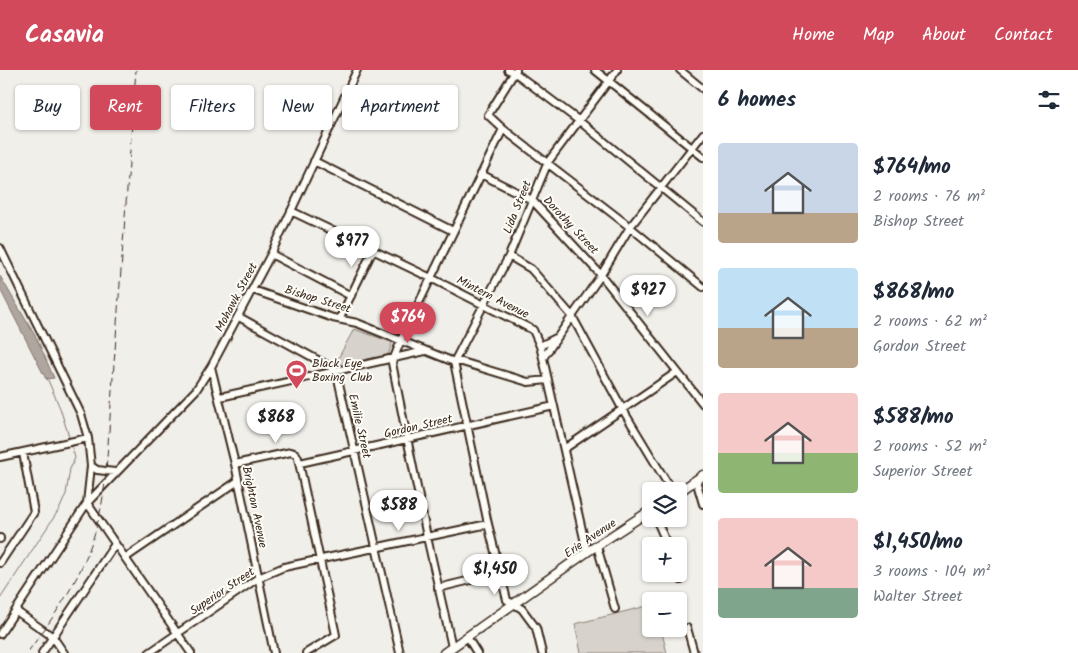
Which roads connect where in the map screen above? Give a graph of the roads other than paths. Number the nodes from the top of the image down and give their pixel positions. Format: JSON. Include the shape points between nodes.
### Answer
{"nodes":[{"id":1,"x":357,"y":70,"type":"edge"},
{"id":2,"x":595,"y":70,"type":"edge"},
{"id":3,"x":617,"y":70,"type":"edge"},
{"id":4,"x":680,"y":70,"type":"edge"},
{"id":5,"x":513,"y":71,"type":"edge"},
{"id":6,"x":608,"y":81,"type":"junction"},
{"id":7,"x":703,"y":90,"type":"edge"},
{"id":8,"x":578,"y":120,"type":"junction"},
{"id":9,"x":503,"y":129,"type":"junction"},
{"id":10,"x":703,"y":134,"type":"edge"},
{"id":11,"x":692,"y":148,"type":"junction"},
{"id":12,"x":703,"y":157,"type":"edge"},
{"id":13,"x":314,"y":161,"type":"junction"},
{"id":14,"x":548,"y":162,"type":"junction"},
{"id":15,"x":481,"y":174,"type":"junction"},
{"id":16,"x":661,"y":189,"type":"junction"},
{"id":17,"x":532,"y":200,"type":"junction"},
{"id":18,"x":291,"y":211,"type":"junction"},
{"id":19,"x":703,"y":222,"type":"edge"},
{"id":20,"x":630,"y":227,"type":"junction"},
{"id":21,"x":453,"y":230,"type":"junction"},
{"id":22,"x":0,"y":248,"type":"edge"},
{"id":23,"x":373,"y":250,"type":"junction"},
{"id":24,"x":271,"y":254,"type":"junction"},
{"id":25,"x":509,"y":256,"type":"junction"},
{"id":26,"x":601,"y":275,"type":"junction"},
{"id":27,"x":431,"y":278,"type":"junction"},
{"id":28,"x":703,"y":287,"type":"edge"},
{"id":29,"x":252,"y":290,"type":"junction"},
{"id":30,"x":351,"y":296,"type":"junction"},
{"id":31,"x":483,"y":304,"type":"junction"},
{"id":32,"x":572,"y":316,"type":"junction"},
{"id":33,"x":238,"y":317,"type":"junction"},
{"id":34,"x":340,"y":318,"type":"junction"},
{"id":35,"x":556,"y":338,"type":"junction"},
{"id":36,"x":401,"y":340,"type":"junction"},
{"id":37,"x":540,"y":346,"type":"junction"},
{"id":38,"x":426,"y":351,"type":"junction"},
{"id":39,"x":394,"y":357,"type":"junction"},
{"id":40,"x":543,"y":358,"type":"junction"},
{"id":41,"x":454,"y":362,"type":"junction"},
{"id":42,"x":211,"y":367,"type":"junction"},
{"id":43,"x":336,"y":370,"type":"junction"},
{"id":44,"x":678,"y":372,"type":"junction"},
{"id":45,"x":548,"y":380,"type":"junction"},
{"id":46,"x":220,"y":397,"type":"junction"},
{"id":47,"x":703,"y":404,"type":"edge"},
{"id":48,"x":554,"y":406,"type":"junction"},
{"id":49,"x":623,"y":410,"type":"junction"},
{"id":50,"x":467,"y":426,"type":"junction"},
{"id":51,"x":86,"y":439,"type":"junction"},
{"id":52,"x":408,"y":440,"type":"junction"},
{"id":53,"x":564,"y":449,"type":"junction"},
{"id":54,"x":355,"y":451,"type":"junction"},
{"id":55,"x":23,"y":453,"type":"junction"},
{"id":56,"x":0,"y":457,"type":"edge"},
{"id":57,"x":300,"y":463,"type":"junction"},
{"id":58,"x":235,"y":464,"type":"junction"},
{"id":59,"x":91,"y":466,"type":"junction"},
{"id":60,"x":115,"y":472,"type":"junction"},
{"id":61,"x":700,"y":477,"type":"edge"},
{"id":62,"x":238,"y":481,"type":"junction"},
{"id":63,"x":667,"y":482,"type":"edge"},
{"id":64,"x":687,"y":486,"type":"edge"},
{"id":65,"x":88,"y":502,"type":"junction"},
{"id":66,"x":703,"y":504,"type":"edge"},
{"id":67,"x":642,"y":516,"type":"edge"},
{"id":68,"x":488,"y":524,"type":"junction"},
{"id":69,"x":426,"y":537,"type":"junction"},
{"id":70,"x":115,"y":544,"type":"junction"},
{"id":71,"x":597,"y":546,"type":"junction"},
{"id":72,"x":377,"y":548,"type":"junction"},
{"id":73,"x":587,"y":552,"type":"junction"},
{"id":74,"x":125,"y":558,"type":"junction"},
{"id":75,"x":320,"y":558,"type":"junction"},
{"id":76,"x":0,"y":563,"type":"edge"},
{"id":77,"x":500,"y":573,"type":"junction"},
{"id":78,"x":258,"y":578,"type":"junction"},
{"id":79,"x":438,"y":588,"type":"junction"},
{"id":80,"x":514,"y":604,"type":"junction"},
{"id":81,"x":615,"y":610,"type":"dead end"},
{"id":82,"x":16,"y":611,"type":"junction"},
{"id":83,"x":687,"y":628,"type":"dead end"},
{"id":84,"x":0,"y":634,"type":"edge"},
{"id":85,"x":178,"y":634,"type":"junction"},
{"id":86,"x":467,"y":637,"type":"junction"},
{"id":87,"x":53,"y":638,"type":"junction"},
{"id":88,"x":452,"y":647,"type":"junction"},
{"id":89,"x":42,"y":653,"type":"edge"},
{"id":90,"x":64,"y":653,"type":"edge"},
{"id":91,"x":149,"y":653,"type":"edge"},
{"id":92,"x":191,"y":653,"type":"edge"},
{"id":93,"x":274,"y":653,"type":"edge"},
{"id":94,"x":306,"y":653,"type":"edge"},
{"id":95,"x":400,"y":653,"type":"edge"},
{"id":96,"x":444,"y":653,"type":"edge"},
{"id":97,"x":477,"y":653,"type":"edge"},
{"id":98,"x":542,"y":653,"type":"edge"},
{"id":99,"x":694,"y":653,"type":"edge"}],
"edges":[{"from":1,"to":13,"type":"street","name":"Mohawk Street"},
{"from":2,"to":6,"type":"street"},
{"from":3,"to":6,"type":"street","name":"Lida Street"},
{"from":4,"to":7,"type":"street"},
{"from":5,"to":8,"type":"street"},
{"from":5,"to":9,"type":"street","via":[[488,114]]},
{"from":6,"to":8,"type":"street","name":"Lida Street"},
{"from":6,"to":11,"type":"street"},
{"from":8,"to":14,"type":"street","name":"Lida Street"},
{"from":8,"to":16,"type":"street"},
{"from":9,"to":14,"type":"street"},
{"from":9,"to":15,"type":"street"},
{"from":10,"to":11,"type":"street"},
{"from":11,"to":12,"type":"street"},
{"from":11,"to":16,"type":"street"},
{"from":13,"to":18,"type":"street","name":"Mohawk Street"},
{"from":13,"to":21,"type":"street"},
{"from":14,"to":17,"type":"street","name":"Lida Street"},
{"from":14,"to":20,"type":"street"},
{"from":15,"to":17,"type":"street","name":"Dorothy Street"},
{"from":15,"to":21,"type":"street"},
{"from":16,"to":19,"type":"street"},
{"from":16,"to":20,"type":"street"},
{"from":17,"to":25,"type":"street","name":"Lida Street"},
{"from":17,"to":26,"type":"street","name":"Dorothy Street"},
{"from":18,"to":23,"type":"street","name":"Mintern Avenue"},
{"from":18,"to":24,"type":"street","name":"Mohawk Street"},
{"from":20,"to":26,"type":"street"},
{"from":20,"to":28,"type":"street"},
{"from":21,"to":27,"type":"street"},
{"from":22,"to":51,"type":"street","via":[[69,389]]},
{"from":23,"to":27,"type":"street","name":"Mintern Avenue"},
{"from":23,"to":30,"type":"street"},
{"from":24,"to":29,"type":"street","name":"Mohawk Street"},
{"from":24,"to":30,"type":"street"},
{"from":25,"to":31,"type":"street","name":"Lida Street"},
{"from":25,"to":32,"type":"street","via":[[531,269]]},
{"from":26,"to":32,"type":"street"},
{"from":26,"to":44,"type":"street","name":"Dorothy Street"},
{"from":27,"to":31,"type":"street","name":"Mintern Avenue"},
{"from":27,"to":36,"type":"street"},
{"from":29,"to":33,"type":"street","name":"Mohawk Street"},
{"from":29,"to":34,"type":"street","name":"Bishop Street"},
{"from":30,"to":34,"type":"street"},
{"from":31,"to":37,"type":"street","name":"Mintern Avenue","via":[[533,330]]},
{"from":31,"to":41,"type":"street","name":"Lida Street"},
{"from":32,"to":35,"type":"street"},
{"from":32,"to":49,"type":"street"},
{"from":33,"to":42,"type":"street","name":"Mohawk Street"},
{"from":33,"to":43,"type":"street"},
{"from":34,"to":36,"type":"street","name":"Bishop Street"},
{"from":35,"to":37,"type":"street"},
{"from":35,"to":40,"type":"street"},
{"from":36,"to":38,"type":"street","name":"Bishop Street"},
{"from":36,"to":39,"type":"street"},
{"from":37,"to":40,"type":"street","name":"Mintern Avenue"},
{"from":38,"to":39,"type":"street"},
{"from":38,"to":41,"type":"street","name":"Bishop Street"},
{"from":39,"to":43,"type":"street"},
{"from":39,"to":52,"type":"street","via":[[392,363]]},
{"from":40,"to":45,"type":"street","name":"Mintern Avenue"},
{"from":41,"to":45,"type":"street","name":"Bishop Street","via":[[528,382]]},
{"from":41,"to":50,"type":"street"},
{"from":42,"to":46,"type":"street","name":"Brighton Avenue"},
{"from":42,"to":60,"type":"street","name":"Mohawk Street","via":[[196,390]]},
{"from":43,"to":46,"type":"street"},
{"from":43,"to":54,"type":"street","name":"Emilie Street"},
{"from":44,"to":47,"type":"street","name":"Dorothy Street"},
{"from":44,"to":49,"type":"street"},
{"from":45,"to":48,"type":"street","name":"Mintern Avenue"},
{"from":46,"to":58,"type":"street","name":"Brighton Avenue"},
{"from":48,"to":50,"type":"street","name":"Gordon Street"},
{"from":48,"to":53,"type":"street","name":"Mintern Avenue"},
{"from":49,"to":53,"type":"street"},
{"from":49,"to":63,"type":"street"},
{"from":50,"to":52,"type":"street","name":"Gordon Street"},
{"from":50,"to":68,"type":"street"},
{"from":51,"to":55,"type":"street"},
{"from":51,"to":59,"type":"street"},
{"from":52,"to":54,"type":"street","name":"Gordon Street"},
{"from":52,"to":69,"type":"street"},
{"from":53,"to":73,"type":"street","name":"Mintern Avenue"},
{"from":54,"to":57,"type":"street","name":"Gordon Street"},
{"from":54,"to":72,"type":"street","name":"Emilie Street"},
{"from":55,"to":56,"type":"street"},
{"from":55,"to":76,"type":"street","via":[[34,512]]},
{"from":57,"to":58,"type":"street","via":[[296,454],[291,452]]},
{"from":57,"to":75,"type":"street"},
{"from":58,"to":62,"type":"street","name":"Brighton Avenue"},
{"from":59,"to":60,"type":"street"},
{"from":59,"to":65,"type":"street"},
{"from":60,"to":65,"type":"street","name":"Mohawk Street"},
{"from":61,"to":64,"type":"main road"},
{"from":61,"to":66,"type":"street"},
{"from":62,"to":74,"type":"street"},
{"from":62,"to":78,"type":"street","name":"Brighton Avenue"},
{"from":65,"to":70,"type":"street"},
{"from":65,"to":82,"type":"street","name":"Mohawk Street"},
{"from":67,"to":71,"type":"main road","name":"Erie Avenue"},
{"from":68,"to":69,"type":"street","name":"Superior Street"},
{"from":68,"to":77,"type":"street"},
{"from":69,"to":72,"type":"street","name":"Superior Street"},
{"from":69,"to":79,"type":"street"},
{"from":70,"to":74,"type":"street"},
{"from":70,"to":87,"type":"street"},
{"from":71,"to":73,"type":"main road","name":"Erie Avenue"},
{"from":71,"to":81,"type":"street"},
{"from":72,"to":75,"type":"street","name":"Superior Street"},
{"from":72,"to":95,"type":"street","name":"Emilie Street"},
{"from":73,"to":80,"type":"main road","name":"Erie Avenue"},
{"from":74,"to":85,"type":"street"},
{"from":75,"to":78,"type":"street","name":"Superior Street"},
{"from":75,"to":94,"type":"street","via":[[336,635]]},
{"from":77,"to":79,"type":"street"},
{"from":77,"to":80,"type":"street","via":[[507,600]]},
{"from":78,"to":85,"type":"street","name":"Superior Street"},
{"from":78,"to":93,"type":"street","name":"Brighton Avenue"},
{"from":79,"to":88,"type":"street"},
{"from":80,"to":86,"type":"main road","name":"Erie Avenue"},
{"from":80,"to":98,"type":"street","via":[[522,609],[536,628]]},
{"from":82,"to":84,"type":"street","name":"Mohawk Street"},
{"from":82,"to":87,"type":"street"},
{"from":83,"to":99,"type":"street"},
{"from":85,"to":91,"type":"street","name":"Superior Street"},
{"from":85,"to":92,"type":"street"},
{"from":86,"to":88,"type":"main road","name":"Erie Avenue"},
{"from":86,"to":97,"type":"street"},
{"from":87,"to":89,"type":"street"},
{"from":87,"to":90,"type":"street"},
{"from":88,"to":96,"type":"main road","name":"Erie Avenue"}]}
